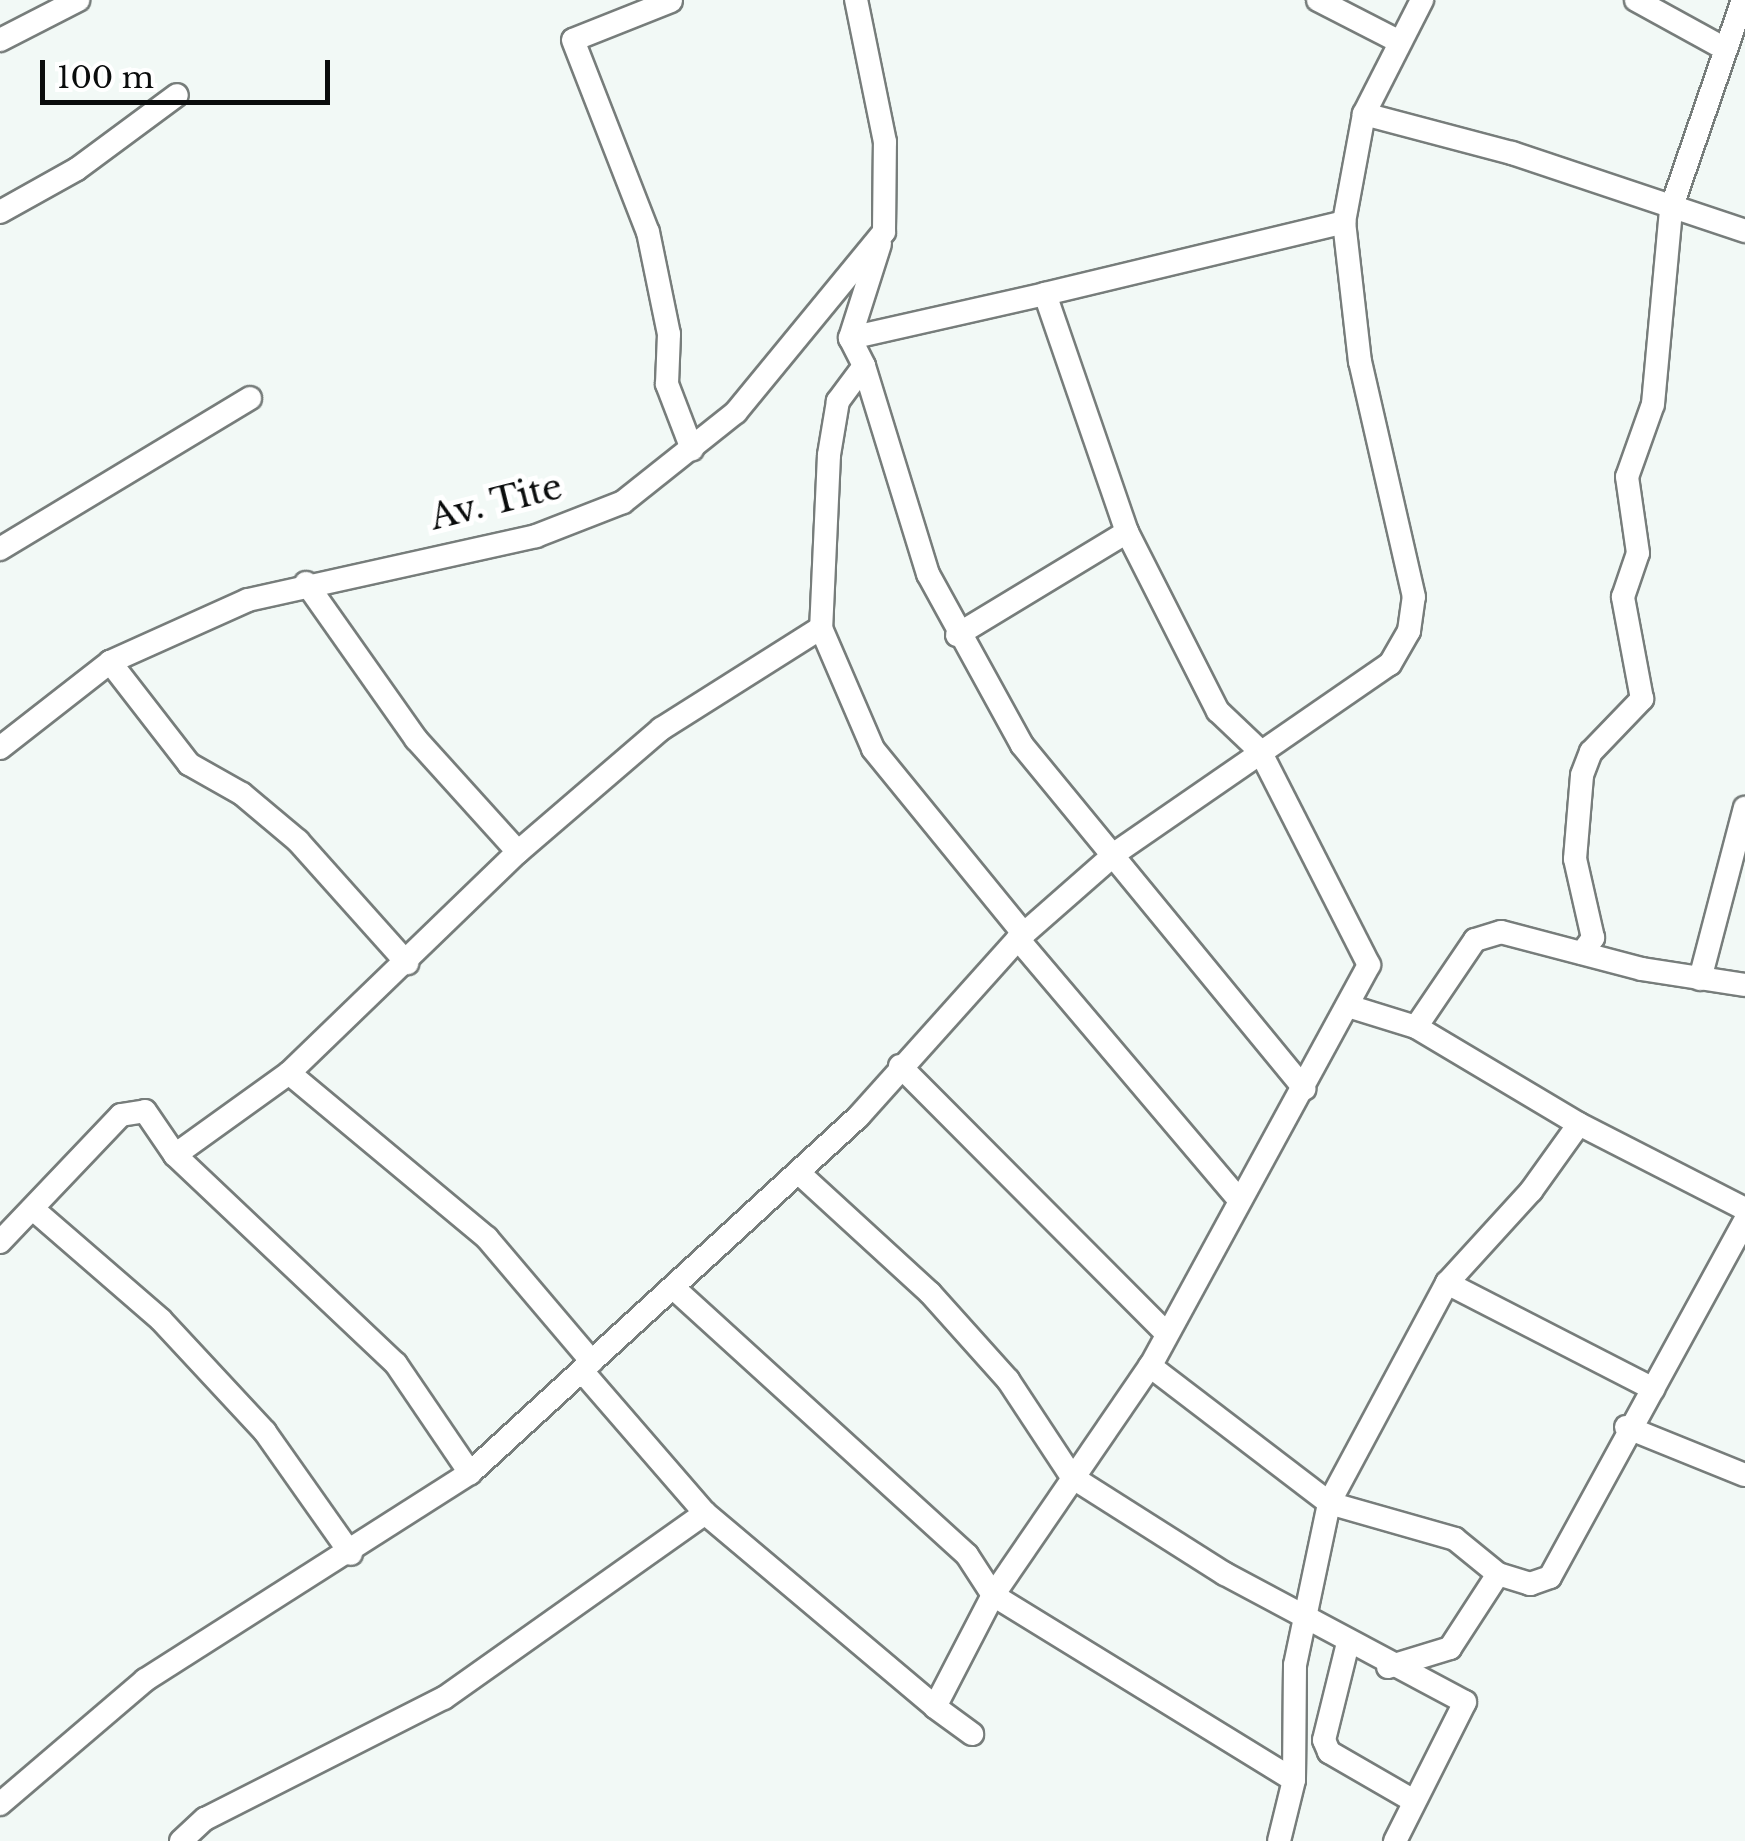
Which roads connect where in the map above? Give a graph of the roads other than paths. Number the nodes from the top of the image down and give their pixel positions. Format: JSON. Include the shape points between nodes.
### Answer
{"nodes":[{"id":1,"x":78,"y":0,"type":"edge"},
{"id":2,"x":672,"y":0,"type":"edge"},
{"id":3,"x":856,"y":0,"type":"edge"},
{"id":4,"x":1318,"y":0,"type":"edge"},
{"id":5,"x":1422,"y":0,"type":"edge"},
{"id":6,"x":1636,"y":0,"type":"edge"},
{"id":7,"x":1743,"y":0,"type":"edge"},
{"id":8,"x":0,"y":40,"type":"edge"},
{"id":9,"x":1400,"y":42,"type":"junction"},
{"id":10,"x":1725,"y":50,"type":"junction"},
{"id":11,"x":177,"y":95,"type":"dead end"},
{"id":12,"x":1364,"y":114,"type":"junction"},
{"id":13,"x":1671,"y":208,"type":"junction"},
{"id":14,"x":0,"y":212,"type":"edge"},
{"id":15,"x":1344,"y":222,"type":"junction"},
{"id":16,"x":1745,"y":231,"type":"edge"},
{"id":17,"x":884,"y":232,"type":"junction"},
{"id":18,"x":1045,"y":294,"type":"junction"},
{"id":19,"x":850,"y":338,"type":"junction"},
{"id":20,"x":864,"y":366,"type":"junction"},
{"id":21,"x":250,"y":398,"type":"dead end"},
{"id":22,"x":692,"y":448,"type":"junction"},
{"id":23,"x":1128,"y":532,"type":"junction"},
{"id":24,"x":0,"y":549,"type":"edge"},
{"id":25,"x":306,"y":583,"type":"junction"},
{"id":26,"x":821,"y":628,"type":"junction"},
{"id":27,"x":957,"y":635,"type":"junction"},
{"id":28,"x":110,"y":662,"type":"junction"},
{"id":29,"x":0,"y":748,"type":"edge"},
{"id":30,"x":1260,"y":751,"type":"junction"},
{"id":31,"x":1745,"y":808,"type":"edge"},
{"id":32,"x":518,"y":852,"type":"junction"},
{"id":33,"x":1117,"y":852,"type":"junction"},
{"id":34,"x":1021,"y":937,"type":"junction"},
{"id":35,"x":1582,"y":953,"type":"junction"},
{"id":36,"x":407,"y":964,"type":"junction"},
{"id":37,"x":1700,"y":980,"type":"junction"},
{"id":38,"x":1745,"y":986,"type":"edge"},
{"id":39,"x":1348,"y":1006,"type":"junction"},
{"id":40,"x":1416,"y":1027,"type":"junction"},
{"id":41,"x":900,"y":1066,"type":"junction"},
{"id":42,"x":289,"y":1073,"type":"junction"},
{"id":43,"x":1306,"y":1090,"type":"junction"},
{"id":44,"x":1579,"y":1124,"type":"junction"},
{"id":45,"x":175,"y":1156,"type":"junction"},
{"id":46,"x":799,"y":1174,"type":"junction"},
{"id":47,"x":1240,"y":1202,"type":"junction"},
{"id":48,"x":33,"y":1209,"type":"junction"},
{"id":49,"x":1745,"y":1209,"type":"edge"},
{"id":50,"x":1745,"y":1221,"type":"edge"},
{"id":51,"x":0,"y":1242,"type":"edge"},
{"id":52,"x":1447,"y":1283,"type":"junction"},
{"id":53,"x":677,"y":1291,"type":"junction"},
{"id":54,"x":1166,"y":1333,"type":"junction"},
{"id":55,"x":1150,"y":1366,"type":"junction"},
{"id":56,"x":587,"y":1367,"type":"junction"},
{"id":57,"x":1653,"y":1389,"type":"junction"},
{"id":58,"x":1626,"y":1427,"type":"junction"},
{"id":59,"x":470,"y":1472,"type":"junction"},
{"id":60,"x":1745,"y":1475,"type":"edge"},
{"id":61,"x":1072,"y":1477,"type":"junction"},
{"id":62,"x":1329,"y":1503,"type":"junction"},
{"id":63,"x":706,"y":1513,"type":"junction"},
{"id":64,"x":352,"y":1554,"type":"junction"},
{"id":65,"x":1498,"y":1574,"type":"junction"},
{"id":66,"x":993,"y":1595,"type":"junction"},
{"id":67,"x":1310,"y":1616,"type":"junction"},
{"id":68,"x":1348,"y":1643,"type":"junction"},
{"id":69,"x":1388,"y":1667,"type":"junction"},
{"id":70,"x":935,"y":1707,"type":"junction"},
{"id":71,"x":972,"y":1734,"type":"dead end"},
{"id":72,"x":1294,"y":1780,"type":"junction"},
{"id":73,"x":1412,"y":1800,"type":"junction"},
{"id":74,"x":0,"y":1804,"type":"edge"},
{"id":75,"x":181,"y":1841,"type":"edge"},
{"id":76,"x":1279,"y":1841,"type":"edge"},
{"id":77,"x":1395,"y":1841,"type":"edge"}],
"edges":[{"from":1,"to":8,"type":"street"},
{"from":2,"to":22,"type":"street","via":[[573,40],[648,232],[669,334],[667,384]]},
{"from":3,"to":17,"type":"street","via":[[885,142]]},
{"from":4,"to":9,"type":"street"},
{"from":5,"to":9,"type":"street"},
{"from":6,"to":10,"type":"street"},
{"from":7,"to":10,"type":"street"},
{"from":9,"to":12,"type":"street"},
{"from":10,"to":13,"type":"street"},
{"from":11,"to":14,"type":"street","via":[[77,169]]},
{"from":12,"to":13,"type":"street","via":[[1512,153]]},
{"from":12,"to":15,"type":"street"},
{"from":13,"to":16,"type":"street"},
{"from":13,"to":35,"type":"street","via":[[1654,404],[1627,476],[1638,554],[1622,598],[1642,699],[1591,752],[1582,775],[1575,858],[1593,938]]},
{"from":15,"to":18,"type":"street"},
{"from":15,"to":30,"type":"street","via":[[1360,362],[1414,596],[1409,630],[1390,664]]},
{"from":17,"to":19,"type":"street"},
{"from":17,"to":22,"type":"street","name":"Av. Tite","via":[[736,412]]},
{"from":18,"to":19,"type":"street"},
{"from":18,"to":23,"type":"street"},
{"from":19,"to":20,"type":"street"},
{"from":20,"to":26,"type":"street","via":[[838,401],[829,455]]},
{"from":20,"to":27,"type":"street","via":[[928,574]]},
{"from":21,"to":24,"type":"street"},
{"from":22,"to":25,"type":"street","name":"Av. Tite","via":[[623,502],[536,536]]},
{"from":23,"to":27,"type":"street"},
{"from":23,"to":30,"type":"street","via":[[1218,711]]},
{"from":25,"to":28,"type":"street","name":"Av. Tite","via":[[248,600]]},
{"from":25,"to":32,"type":"street","via":[[416,739]]},
{"from":26,"to":32,"type":"street","via":[[661,729]]},
{"from":26,"to":34,"type":"street","via":[[873,749]]},
{"from":27,"to":33,"type":"street","via":[[1022,745]]},
{"from":28,"to":29,"type":"street","name":"Av. Tite"},
{"from":28,"to":36,"type":"street","via":[[189,764],[242,794],[298,841]]},
{"from":30,"to":33,"type":"street"},
{"from":30,"to":39,"type":"street","via":[[1367,961]]},
{"from":31,"to":37,"type":"street"},
{"from":32,"to":36,"type":"street"},
{"from":33,"to":34,"type":"street"},
{"from":33,"to":43,"type":"street"},
{"from":34,"to":41,"type":"street"},
{"from":34,"to":47,"type":"street"},
{"from":35,"to":37,"type":"street"},
{"from":35,"to":40,"type":"street","via":[[1518,933],[1488,934],[1475,940]]},
{"from":36,"to":42,"type":"street"},
{"from":37,"to":38,"type":"street"},
{"from":39,"to":40,"type":"street"},
{"from":39,"to":43,"type":"street"},
{"from":40,"to":44,"type":"street"},
{"from":41,"to":46,"type":"street"},
{"from":41,"to":54,"type":"street"},
{"from":42,"to":45,"type":"street"},
{"from":42,"to":56,"type":"street","via":[[487,1238]]},
{"from":43,"to":47,"type":"street"},
{"from":44,"to":49,"type":"street"},
{"from":44,"to":52,"type":"street","via":[[1532,1191]]},
{"from":45,"to":48,"type":"street","via":[[150,1115],[126,1112]]},
{"from":45,"to":59,"type":"street","via":[[396,1364]]},
{"from":46,"to":53,"type":"street"},
{"from":46,"to":61,"type":"street","via":[[930,1293],[1008,1380]]},
{"from":47,"to":54,"type":"street"},
{"from":48,"to":51,"type":"street"},
{"from":48,"to":64,"type":"street","via":[[161,1320],[265,1432]]},
{"from":50,"to":57,"type":"street"},
{"from":52,"to":57,"type":"street"},
{"from":52,"to":62,"type":"street"},
{"from":53,"to":56,"type":"street"},
{"from":53,"to":66,"type":"street","via":[[966,1555]]},
{"from":54,"to":55,"type":"street"},
{"from":55,"to":61,"type":"street"},
{"from":55,"to":62,"type":"street"},
{"from":56,"to":59,"type":"street"},
{"from":56,"to":63,"type":"street"},
{"from":57,"to":58,"type":"street"},
{"from":58,"to":60,"type":"street"},
{"from":58,"to":65,"type":"street","via":[[1550,1577],[1530,1584]]},
{"from":59,"to":64,"type":"street"},
{"from":61,"to":66,"type":"street"},
{"from":61,"to":67,"type":"street","via":[[1225,1574]]},
{"from":62,"to":65,"type":"street","via":[[1454,1538]]},
{"from":62,"to":67,"type":"street"},
{"from":63,"to":70,"type":"street"},
{"from":63,"to":75,"type":"street","via":[[444,1698],[205,1819]]},
{"from":64,"to":74,"type":"street","via":[[146,1680]]},
{"from":65,"to":69,"type":"street","via":[[1450,1648]]},
{"from":66,"to":70,"type":"street"},
{"from":66,"to":72,"type":"street"},
{"from":67,"to":68,"type":"street"},
{"from":67,"to":72,"type":"street","via":[[1296,1666]]},
{"from":68,"to":69,"type":"street"},
{"from":68,"to":73,"type":"street","via":[[1324,1740],[1329,1752]]},
{"from":69,"to":73,"type":"street","via":[[1467,1706]]},
{"from":70,"to":71,"type":"street"},
{"from":72,"to":76,"type":"street"},
{"from":73,"to":77,"type":"street"}]}
